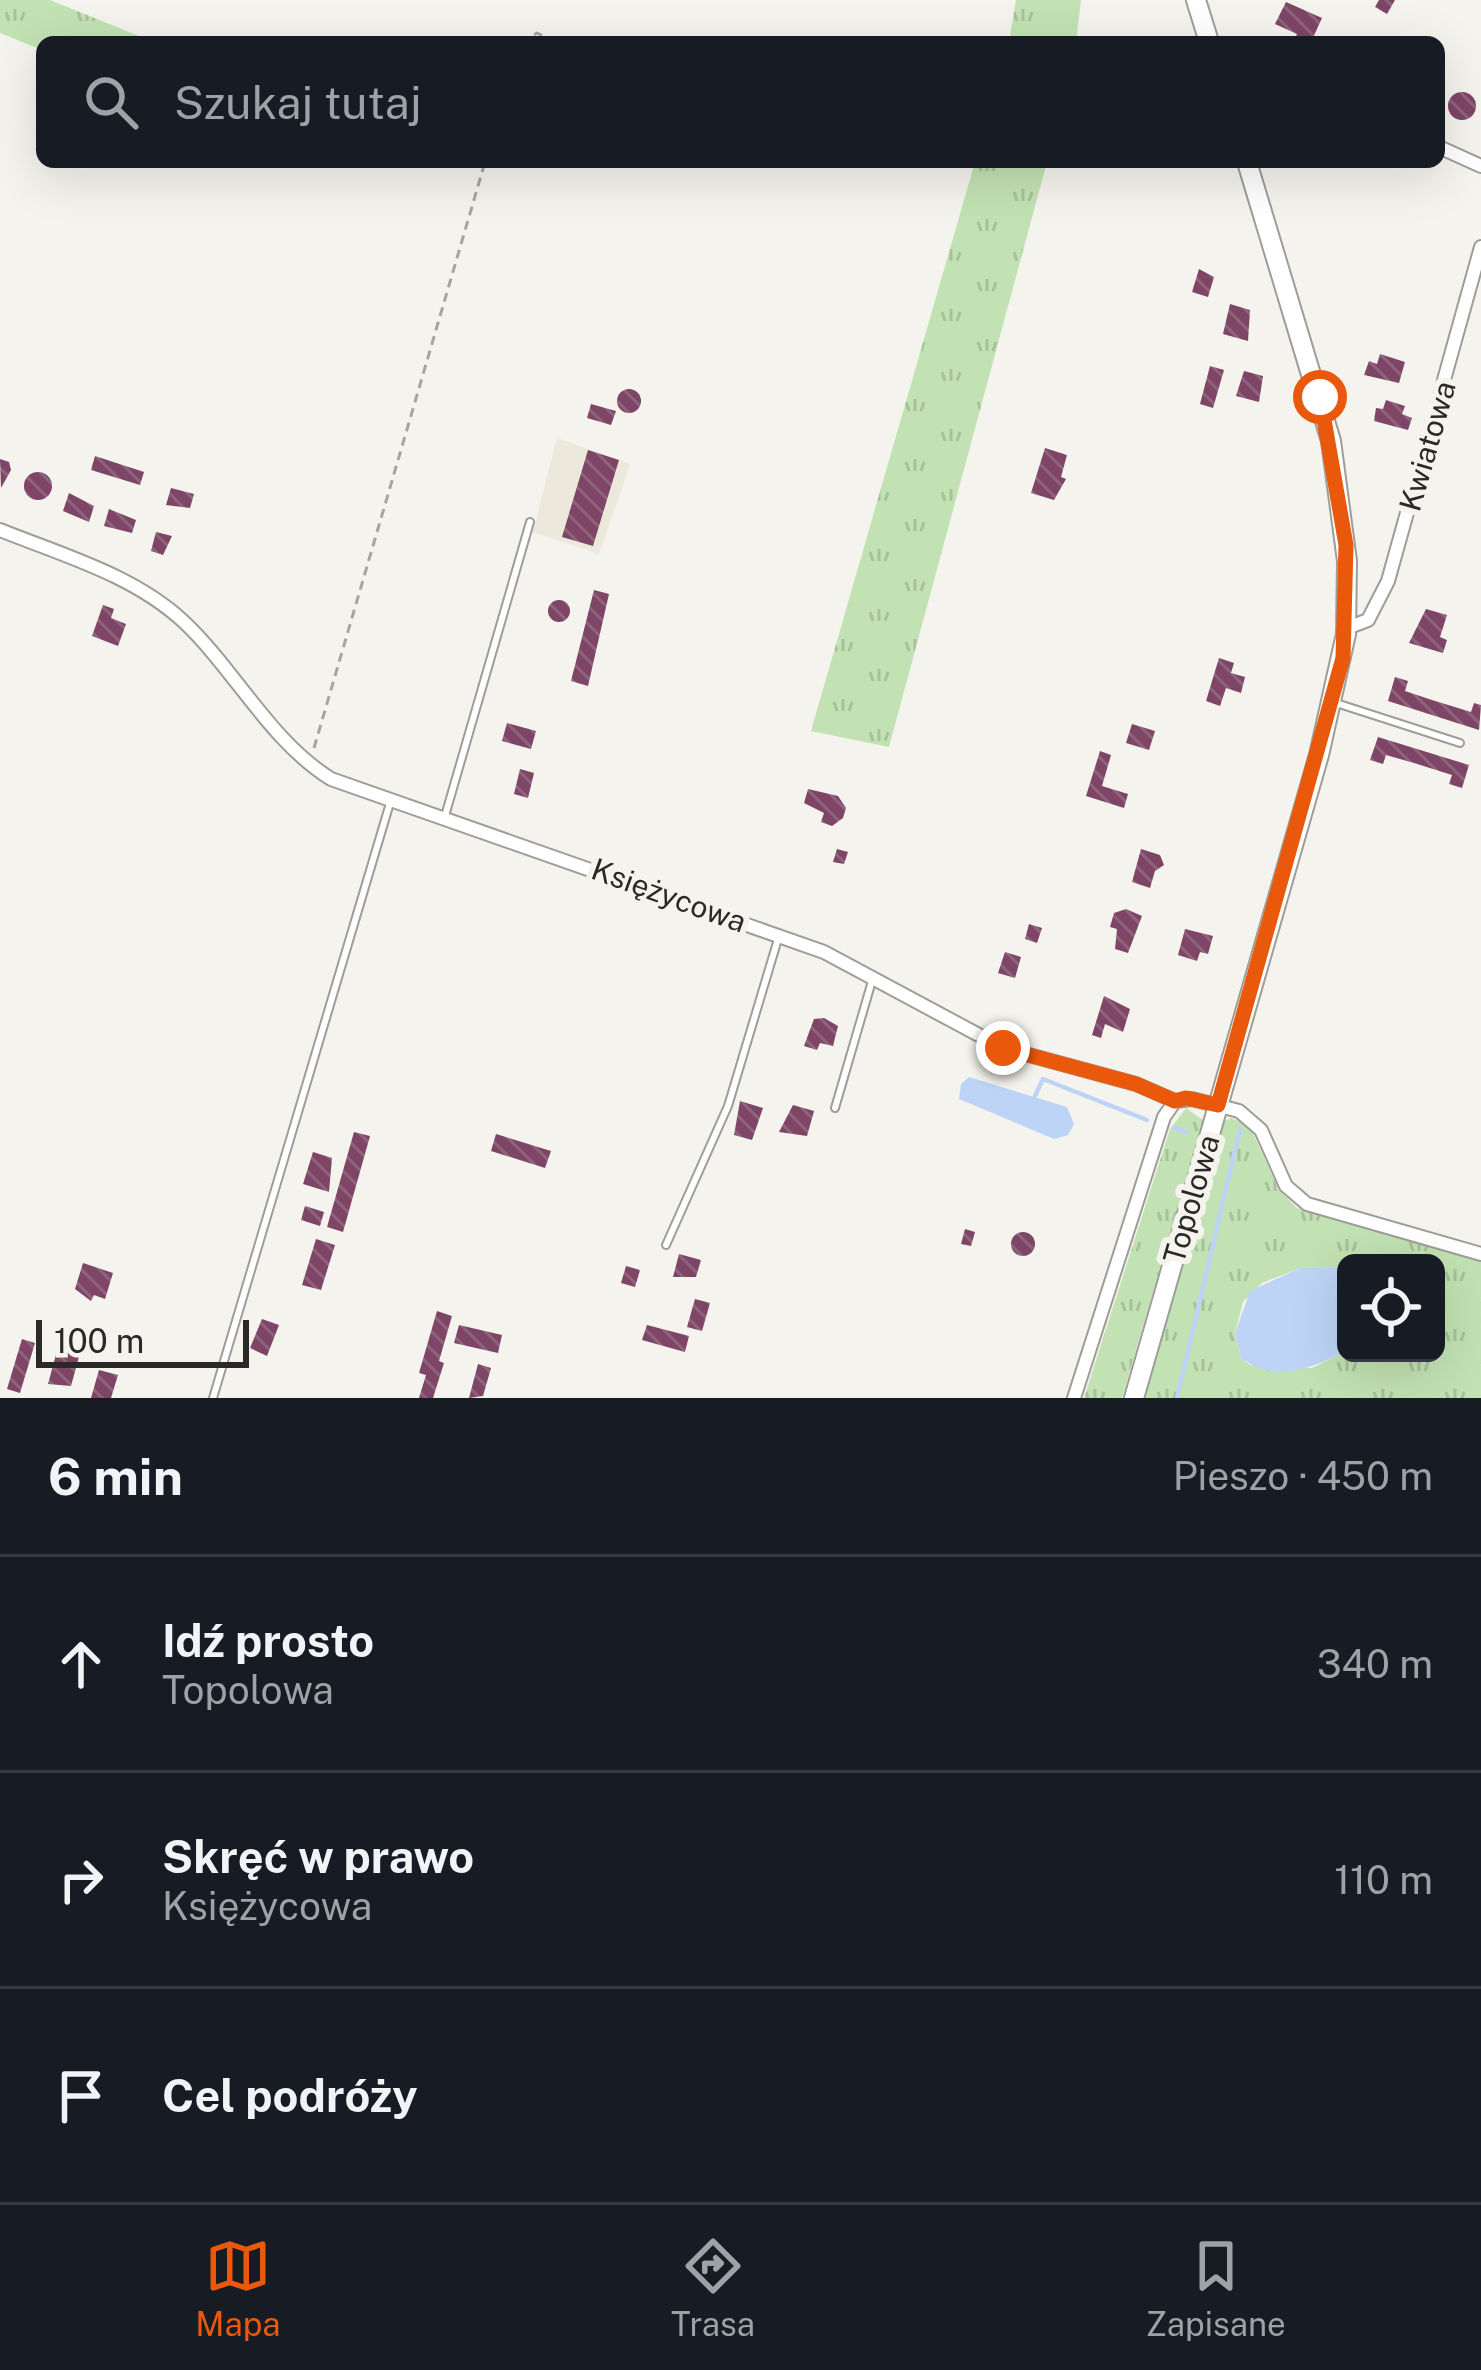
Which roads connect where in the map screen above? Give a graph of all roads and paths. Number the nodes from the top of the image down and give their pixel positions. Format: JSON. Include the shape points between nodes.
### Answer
{"nodes":[{"id":1,"x":1196,"y":0,"type":"edge"},
{"id":2,"x":1208,"y":36,"type":"edge"},
{"id":3,"x":1445,"y":150,"type":"edge"},
{"id":4,"x":1481,"y":166,"type":"edge"},
{"id":5,"x":483,"y":168,"type":"edge"},
{"id":6,"x":1249,"y":168,"type":"edge"},
{"id":7,"x":1481,"y":247,"type":"edge"},
{"id":8,"x":530,"y":523,"type":"dead end"},
{"id":9,"x":0,"y":530,"type":"edge"},
{"id":10,"x":1347,"y":628,"type":"junction"},
{"id":11,"x":1333,"y":702,"type":"junction"},
{"id":12,"x":1460,"y":743,"type":"dead end"},
{"id":13,"x":306,"y":761,"type":"junction"},
{"id":14,"x":391,"y":800,"type":"junction"},
{"id":15,"x":445,"y":816,"type":"junction"},
{"id":16,"x":780,"y":934,"type":"junction"},
{"id":17,"x":873,"y":978,"type":"junction"},
{"id":18,"x":1175,"y":1101,"type":"junction"},
{"id":19,"x":1218,"y":1105,"type":"junction"},
{"id":20,"x":835,"y":1108,"type":"dead end"},
{"id":21,"x":666,"y":1245,"type":"dead end"},
{"id":22,"x":1481,"y":1254,"type":"edge"},
{"id":23,"x":214,"y":1398,"type":"edge"},
{"id":24,"x":1074,"y":1398,"type":"edge"},
{"id":25,"x":1134,"y":1398,"type":"edge"}],
"edges":[{"from":1,"to":2,"type":"street"},
{"from":3,"to":4,"type":"street"},
{"from":5,"to":13,"type":"path"},
{"from":6,"to":10,"type":"street","name":"Topolowa","via":[[1331,441],[1346,545]]},
{"from":7,"to":10,"type":"street","name":"Kwiatowa","via":[[1388,580],[1368,620]]},
{"from":8,"to":15,"type":"lane"},
{"from":9,"to":13,"type":"street","name":"Księżycowa","via":[[122,580],[168,608]]},
{"from":10,"to":11,"type":"street","name":"Topolowa"},
{"from":11,"to":12,"type":"lane"},
{"from":11,"to":19,"type":"street","name":"Topolowa"},
{"from":13,"to":14,"type":"street","name":"Księżycowa"},
{"from":14,"to":15,"type":"street","name":"Księżycowa"},
{"from":14,"to":23,"type":"lane"},
{"from":15,"to":16,"type":"street","name":"Księżycowa"},
{"from":16,"to":17,"type":"street","name":"Księżycowa"},
{"from":16,"to":21,"type":"lane","via":[[728,1106]]},
{"from":17,"to":18,"type":"street","name":"Księżycowa","via":[[982,1040]]},
{"from":17,"to":20,"type":"lane"},
{"from":18,"to":19,"type":"street","name":"Księżycowa"},
{"from":18,"to":24,"type":"street"},
{"from":19,"to":22,"type":"street","via":[[1254,1121],[1286,1186],[1306,1204]]},
{"from":19,"to":25,"type":"street","name":"Topolowa"}]}
